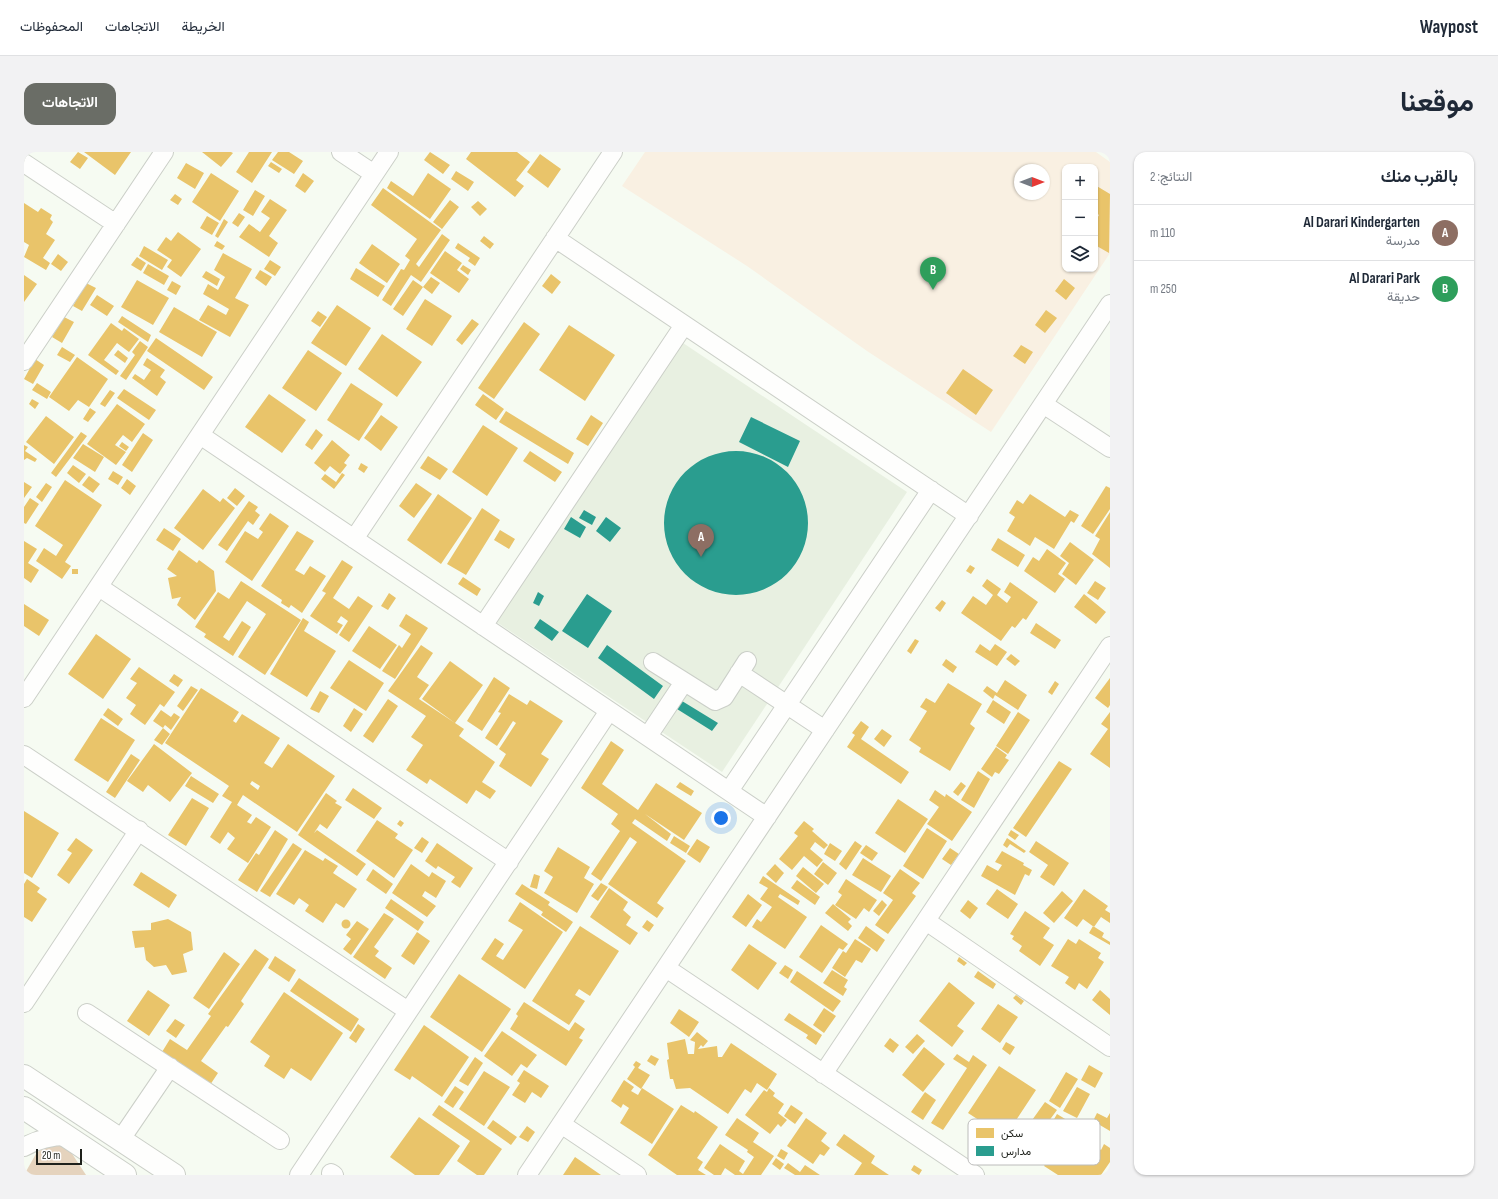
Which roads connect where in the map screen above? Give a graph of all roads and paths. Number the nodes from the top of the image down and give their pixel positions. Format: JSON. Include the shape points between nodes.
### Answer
{"nodes":[{"id":1,"x":164,"y":152,"type":"edge"},
{"id":2,"x":341,"y":152,"type":"edge"},
{"id":3,"x":389,"y":152,"type":"edge"},
{"id":4,"x":613,"y":152,"type":"edge"},
{"id":5,"x":24,"y":163,"type":"edge"},
{"id":6,"x":374,"y":174,"type":"junction"},
{"id":7,"x":116,"y":224,"type":"junction"},
{"id":8,"x":555,"y":238,"type":"junction"},
{"id":9,"x":1110,"y":304,"type":"edge"},
{"id":10,"x":684,"y":325,"type":"junction"},
{"id":11,"x":25,"y":359,"type":"edge"},
{"id":12,"x":1043,"y":404,"type":"junction"},
{"id":13,"x":200,"y":435,"type":"junction"},
{"id":14,"x":1110,"y":448,"type":"edge"},
{"id":15,"x":931,"y":490,"type":"junction"},
{"id":16,"x":968,"y":516,"type":"junction"},
{"id":17,"x":354,"y":539,"type":"junction"},
{"id":18,"x":99,"y":587,"type":"junction"},
{"id":19,"x":483,"y":626,"type":"junction"},
{"id":20,"x":1110,"y":646,"type":"edge"},
{"id":21,"x":653,"y":662,"type":"dead end"},
{"id":22,"x":684,"y":682,"type":"junction"},
{"id":23,"x":24,"y":698,"type":"edge"},
{"id":24,"x":787,"y":705,"type":"junction"},
{"id":25,"x":609,"y":711,"type":"junction"},
{"id":26,"x":825,"y":730,"type":"junction"},
{"id":27,"x":648,"y":736,"type":"junction"},
{"id":28,"x":24,"y":754,"type":"edge"},
{"id":29,"x":729,"y":791,"type":"junction"},
{"id":30,"x":767,"y":817,"type":"junction"},
{"id":31,"x":139,"y":830,"type":"junction"},
{"id":32,"x":509,"y":862,"type":"junction"},
{"id":33,"x":926,"y":921,"type":"junction"},
{"id":34,"x":666,"y":968,"type":"junction"},
{"id":35,"x":24,"y":1003,"type":"edge"},
{"id":36,"x":408,"y":1011,"type":"junction"},
{"id":37,"x":87,"y":1013,"type":"dead end"},
{"id":38,"x":1110,"y":1047,"type":"edge"},
{"id":39,"x":170,"y":1067,"type":"junction"},
{"id":40,"x":823,"y":1074,"type":"junction"},
{"id":41,"x":24,"y":1076,"type":"edge"},
{"id":42,"x":24,"y":1108,"type":"edge"},
{"id":43,"x":561,"y":1124,"type":"junction"},
{"id":44,"x":67,"y":1136,"type":"junction"},
{"id":45,"x":121,"y":1139,"type":"junction"},
{"id":46,"x":280,"y":1140,"type":"dead end"},
{"id":47,"x":24,"y":1147,"type":"edge"},
{"id":48,"x":125,"y":1175,"type":"edge"},
{"id":49,"x":174,"y":1175,"type":"edge"},
{"id":50,"x":299,"y":1175,"type":"edge"},
{"id":51,"x":527,"y":1175,"type":"edge"},
{"id":52,"x":638,"y":1175,"type":"edge"},
{"id":53,"x":975,"y":1175,"type":"edge"}],
"edges":[{"from":1,"to":7,"type":"street"},
{"from":2,"to":6,"type":"street"},
{"from":3,"to":6,"type":"street"},
{"from":4,"to":8,"type":"street"},
{"from":5,"to":7,"type":"street"},
{"from":6,"to":13,"type":"street"},
{"from":7,"to":11,"type":"street"},
{"from":8,"to":10,"type":"street"},
{"from":8,"to":17,"type":"street"},
{"from":9,"to":12,"type":"street"},
{"from":10,"to":15,"type":"street"},
{"from":10,"to":19,"type":"street"},
{"from":12,"to":14,"type":"street"},
{"from":12,"to":16,"type":"street"},
{"from":13,"to":17,"type":"street"},
{"from":13,"to":18,"type":"street"},
{"from":15,"to":16,"type":"street"},
{"from":15,"to":24,"type":"street"},
{"from":16,"to":26,"type":"street"},
{"from":17,"to":19,"type":"street"},
{"from":18,"to":23,"type":"street"},
{"from":18,"to":32,"type":"street"},
{"from":19,"to":25,"type":"street"},
{"from":20,"to":33,"type":"street"},
{"from":21,"to":22,"type":"street"},
{"from":22,"to":24,"type":"street","via":[[710,699],[720,700],[743,667]]},
{"from":22,"to":27,"type":"street"},
{"from":24,"to":26,"type":"street"},
{"from":24,"to":29,"type":"street"},
{"from":25,"to":27,"type":"street"},
{"from":25,"to":32,"type":"street"},
{"from":26,"to":30,"type":"street"},
{"from":27,"to":29,"type":"street"},
{"from":28,"to":31,"type":"street"},
{"from":29,"to":30,"type":"street"},
{"from":30,"to":34,"type":"street"},
{"from":31,"to":35,"type":"street"},
{"from":31,"to":36,"type":"street"},
{"from":32,"to":36,"type":"street"},
{"from":33,"to":38,"type":"street"},
{"from":33,"to":40,"type":"street"},
{"from":34,"to":40,"type":"street"},
{"from":34,"to":43,"type":"street"},
{"from":36,"to":50,"type":"street"},
{"from":37,"to":39,"type":"street"},
{"from":39,"to":45,"type":"street"},
{"from":39,"to":46,"type":"street"},
{"from":40,"to":53,"type":"street"},
{"from":41,"to":45,"type":"main road"},
{"from":42,"to":44,"type":"main road"},
{"from":43,"to":51,"type":"street"},
{"from":43,"to":52,"type":"street"},
{"from":44,"to":47,"type":"street","via":[[52,1136]]},
{"from":44,"to":48,"type":"main road"},
{"from":45,"to":49,"type":"main road"}]}
